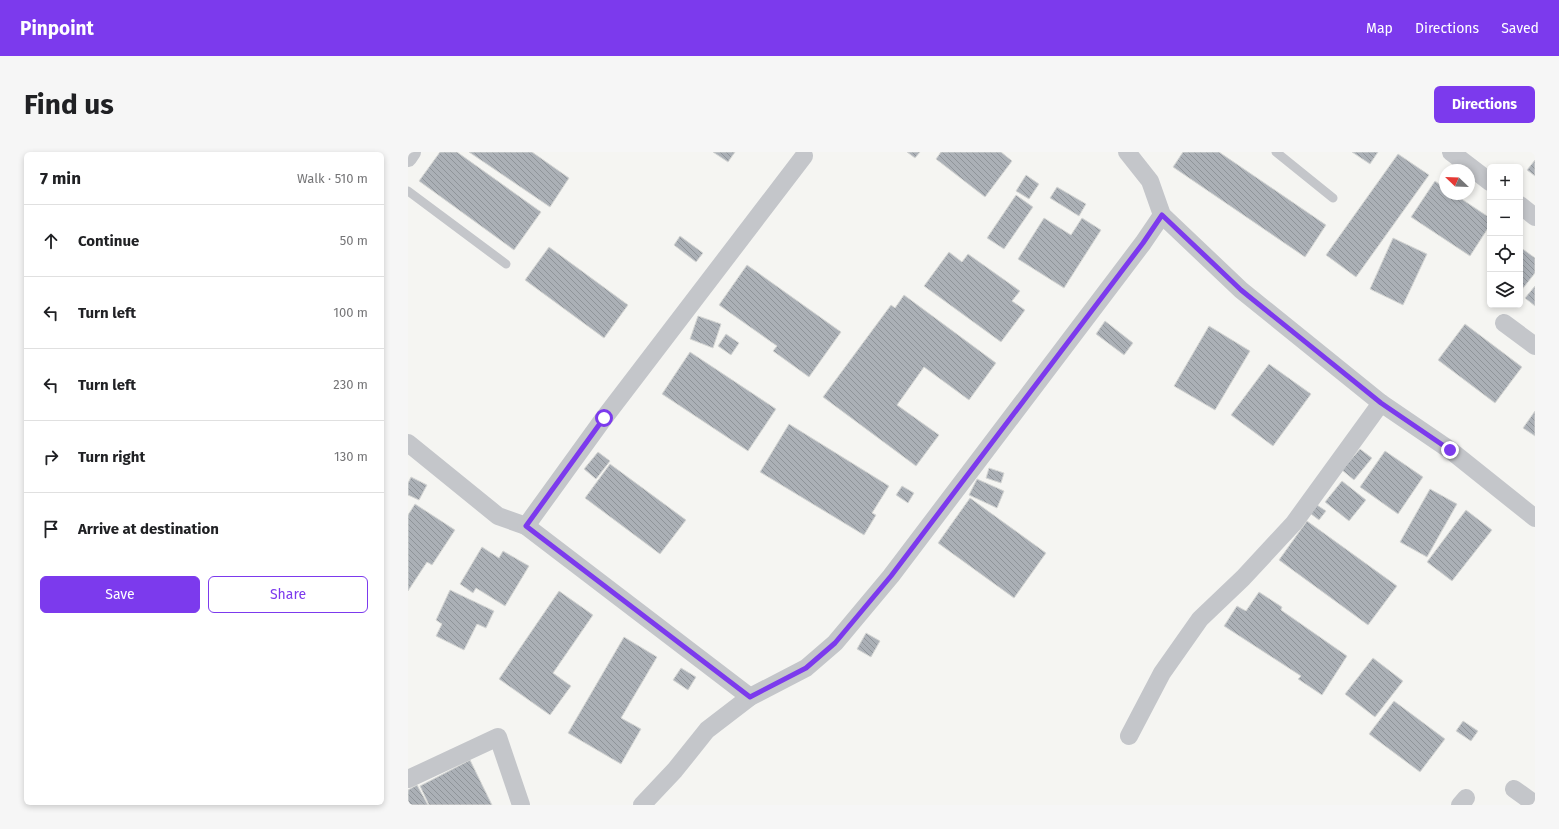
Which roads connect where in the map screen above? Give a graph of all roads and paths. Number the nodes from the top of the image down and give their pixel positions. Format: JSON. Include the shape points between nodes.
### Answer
{"nodes":[{"id":1,"x":412,"y":152,"type":"edge"},
{"id":2,"x":1127,"y":152,"type":"edge"},
{"id":3,"x":1276,"y":152,"type":"edge"},
{"id":4,"x":1451,"y":152,"type":"edge"},
{"id":5,"x":804,"y":156,"type":"dead end"},
{"id":6,"x":408,"y":158,"type":"edge"},
{"id":7,"x":1487,"y":180,"type":"edge"},
{"id":8,"x":408,"y":191,"type":"edge"},
{"id":9,"x":1333,"y":198,"type":"dead end"},
{"id":10,"x":1523,"y":207,"type":"edge"},
{"id":11,"x":1162,"y":215,"type":"junction"},
{"id":12,"x":1535,"y":217,"type":"edge"},
{"id":13,"x":506,"y":264,"type":"dead end"},
{"id":14,"x":1504,"y":323,"type":"dead end"},
{"id":15,"x":1535,"y":346,"type":"edge"},
{"id":16,"x":1381,"y":403,"type":"junction"},
{"id":17,"x":408,"y":443,"type":"edge"},
{"id":18,"x":1535,"y":518,"type":"edge"},
{"id":19,"x":526,"y":526,"type":"junction"},
{"id":20,"x":750,"y":697,"type":"junction"},
{"id":21,"x":1129,"y":736,"type":"dead end"},
{"id":22,"x":408,"y":779,"type":"edge"},
{"id":23,"x":1514,"y":789,"type":"dead end"},
{"id":24,"x":1535,"y":804,"type":"edge"},
{"id":25,"x":521,"y":805,"type":"edge"},
{"id":26,"x":642,"y":805,"type":"edge"}],
"edges":[{"from":1,"to":6,"type":"street"},
{"from":2,"to":11,"type":"street","via":[[1150,182]]},
{"from":3,"to":9,"type":"lane"},
{"from":4,"to":7,"type":"street"},
{"from":5,"to":19,"type":"street","via":[[604,418]]},
{"from":8,"to":13,"type":"lane"},
{"from":10,"to":12,"type":"street"},
{"from":11,"to":16,"type":"street","via":[[1241,290]]},
{"from":11,"to":20,"type":"street","via":[[891,576],[835,643],[806,668]]},
{"from":14,"to":15,"type":"street"},
{"from":16,"to":18,"type":"street","via":[[1450,450]]},
{"from":16,"to":21,"type":"street","via":[[1294,523],[1243,578],[1200,619],[1162,673]]},
{"from":17,"to":19,"type":"street","via":[[498,516]]},
{"from":19,"to":20,"type":"street"},
{"from":20,"to":26,"type":"street","via":[[707,730],[675,770]]},
{"from":22,"to":25,"type":"street","via":[[498,737]]},
{"from":23,"to":24,"type":"street"}]}
